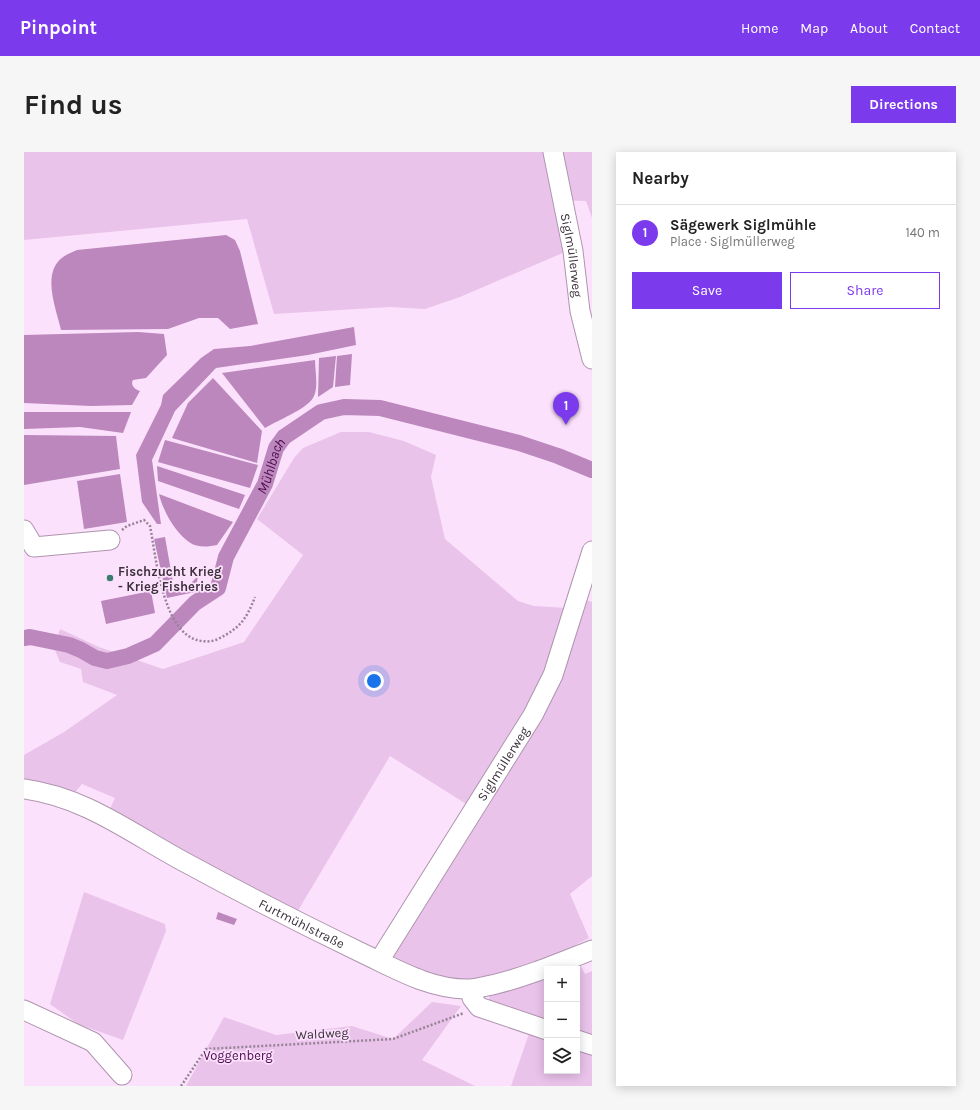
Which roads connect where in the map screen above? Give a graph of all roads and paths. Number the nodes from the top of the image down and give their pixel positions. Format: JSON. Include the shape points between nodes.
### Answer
{"nodes":[{"id":1,"x":553,"y":152,"type":"edge"},
{"id":2,"x":592,"y":359,"type":"edge"},
{"id":3,"x":24,"y":530,"type":"edge"},
{"id":4,"x":110,"y":540,"type":"joint"},
{"id":5,"x":592,"y":551,"type":"edge"},
{"id":6,"x":255,"y":597,"type":"dead end"},
{"id":7,"x":24,"y":789,"type":"edge"},
{"id":8,"x":592,"y":950,"type":"edge"},
{"id":9,"x":379,"y":961,"type":"junction"},
{"id":10,"x":472,"y":989,"type":"junction"},
{"id":11,"x":479,"y":1007,"type":"junction"},
{"id":12,"x":24,"y":1010,"type":"edge"},
{"id":13,"x":544,"y":1029,"type":"edge"},
{"id":14,"x":580,"y":1041,"type":"edge"},
{"id":15,"x":592,"y":1045,"type":"edge"},
{"id":16,"x":122,"y":1075,"type":"dead end"},
{"id":17,"x":180,"y":1086,"type":"edge"}],
"edges":[{"from":1,"to":2,"type":"street","name":"Siglmüllerweg","via":[[573,252],[580,312]]},
{"from":3,"to":4,"type":"street","via":[[34,547]]},
{"from":4,"to":6,"type":"path","via":[[127,526],[144,520],[150,526],[164,596],[181,629],[194,639],[214,641],[239,627]]},
{"from":5,"to":9,"type":"street","name":"Siglmüllerweg","via":[[553,675],[536,708]]},
{"from":7,"to":9,"type":"street","name":"Furtmühlstraße","via":[[45,792],[102,814],[188,865]]},
{"from":8,"to":10,"type":"street","name":"Furtmühlstraße","via":[[504,982]]},
{"from":9,"to":10,"type":"street","name":"Furtmühlstraße","via":[[420,980],[446,988]]},
{"from":10,"to":11,"type":"street","via":[[472,998]]},
{"from":11,"to":13,"type":"street"},
{"from":11,"to":17,"type":"path","name":"Waldweg","via":[[393,1040],[206,1049]]},
{"from":12,"to":16,"type":"street","via":[[93,1042]]},
{"from":14,"to":15,"type":"street"}]}
